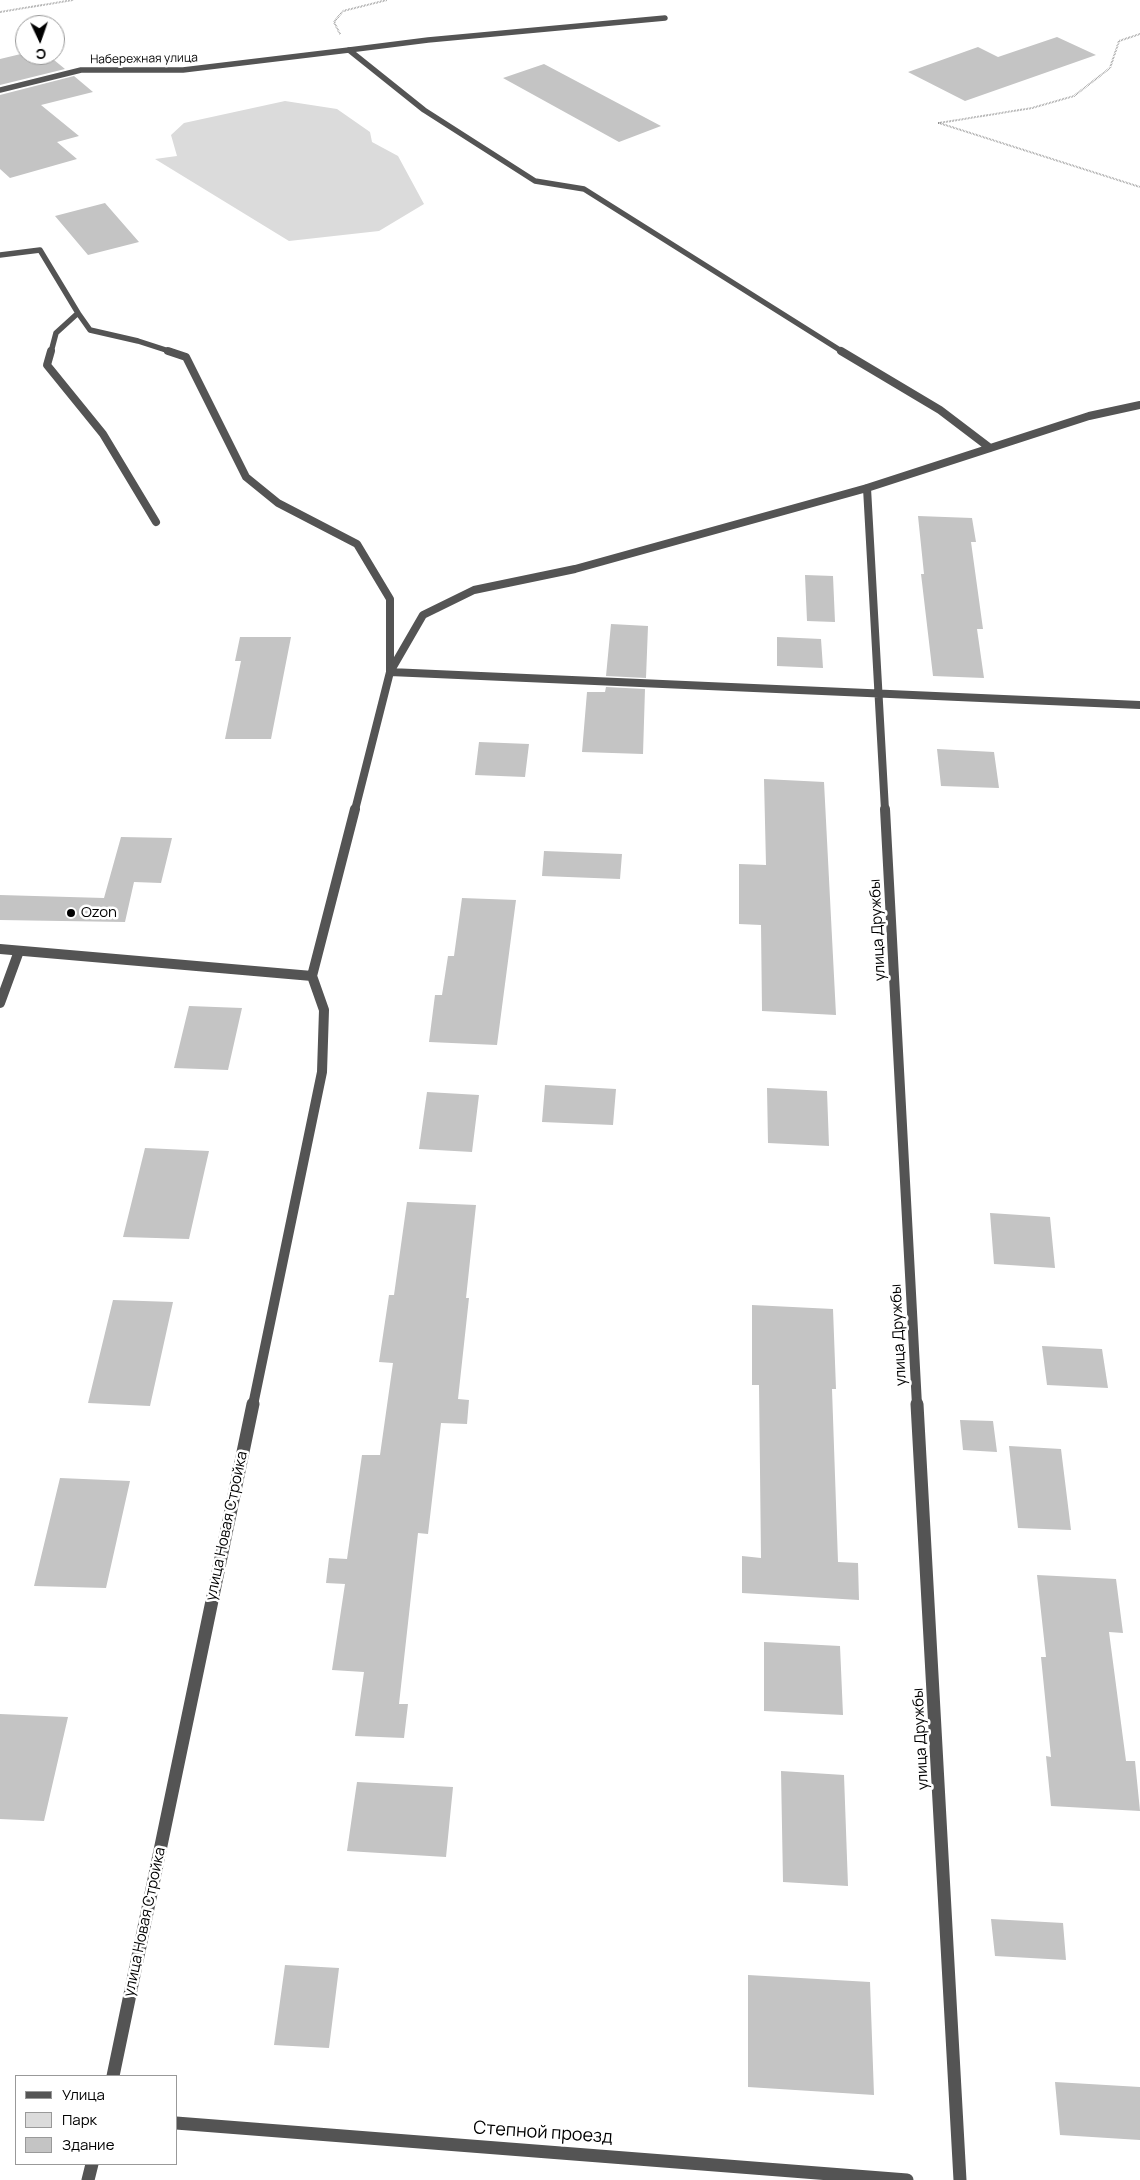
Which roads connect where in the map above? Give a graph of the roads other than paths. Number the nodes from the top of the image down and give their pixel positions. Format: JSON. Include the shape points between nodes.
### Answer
{"nodes":[{"id":1,"x":665,"y":18,"type":"dead end"},
{"id":2,"x":349,"y":50,"type":"junction"},
{"id":3,"x":0,"y":90,"type":"edge"},
{"id":4,"x":0,"y":255,"type":"edge"},
{"id":5,"x":78,"y":313,"type":"junction"},
{"id":6,"x":1140,"y":405,"type":"edge"},
{"id":7,"x":990,"y":448,"type":"junction"},
{"id":8,"x":868,"y":488,"type":"junction"},
{"id":9,"x":156,"y":522,"type":"dead end"},
{"id":10,"x":390,"y":672,"type":"junction"},
{"id":11,"x":880,"y":693,"type":"junction"},
{"id":12,"x":1140,"y":705,"type":"edge"},
{"id":13,"x":0,"y":949,"type":"edge"},
{"id":14,"x":20,"y":950,"type":"junction"},
{"id":15,"x":312,"y":976,"type":"junction"},
{"id":16,"x":0,"y":1003,"type":"edge"},
{"id":17,"x":113,"y":2075,"type":"edge"},
{"id":18,"x":178,"y":2123,"type":"edge"},
{"id":19,"x":92,"y":2165,"type":"edge"},
{"id":20,"x":88,"y":2180,"type":"edge"},
{"id":21,"x":907,"y":2180,"type":"edge"},
{"id":22,"x":960,"y":2180,"type":"edge"}],
"edges":[{"from":1,"to":2,"type":"street","name":"Набережная улица","via":[[411,40]]},
{"from":2,"to":3,"type":"street","name":"Набережная улица","via":[[183,70],[81,70]]},
{"from":2,"to":7,"type":"street","via":[[424,110],[536,181],[584,189],[940,410]]},
{"from":4,"to":5,"type":"street","via":[[40,250]]},
{"from":5,"to":9,"type":"street","via":[[56,333],[48,365],[103,434]]},
{"from":5,"to":10,"type":"street","via":[[90,330],[186,357],[246,477],[278,504],[357,544],[390,600]]},
{"from":6,"to":7,"type":"street","via":[[1089,416]]},
{"from":7,"to":8,"type":"street"},
{"from":8,"to":10,"type":"street","via":[[574,569],[474,590],[423,615]]},
{"from":8,"to":11,"type":"street","name":"улица Дружбы"},
{"from":10,"to":11,"type":"street"},
{"from":10,"to":15,"type":"street"},
{"from":11,"to":12,"type":"street"},
{"from":11,"to":22,"type":"street","name":"улица Дружбы"},
{"from":13,"to":14,"type":"street"},
{"from":14,"to":15,"type":"street"},
{"from":14,"to":16,"type":"street"},
{"from":15,"to":17,"type":"street","name":"улица Новая Стройка","via":[[324,1010],[322,1072]]},
{"from":18,"to":21,"type":"street","name":"Степной проезд"},
{"from":19,"to":20,"type":"street"}]}
